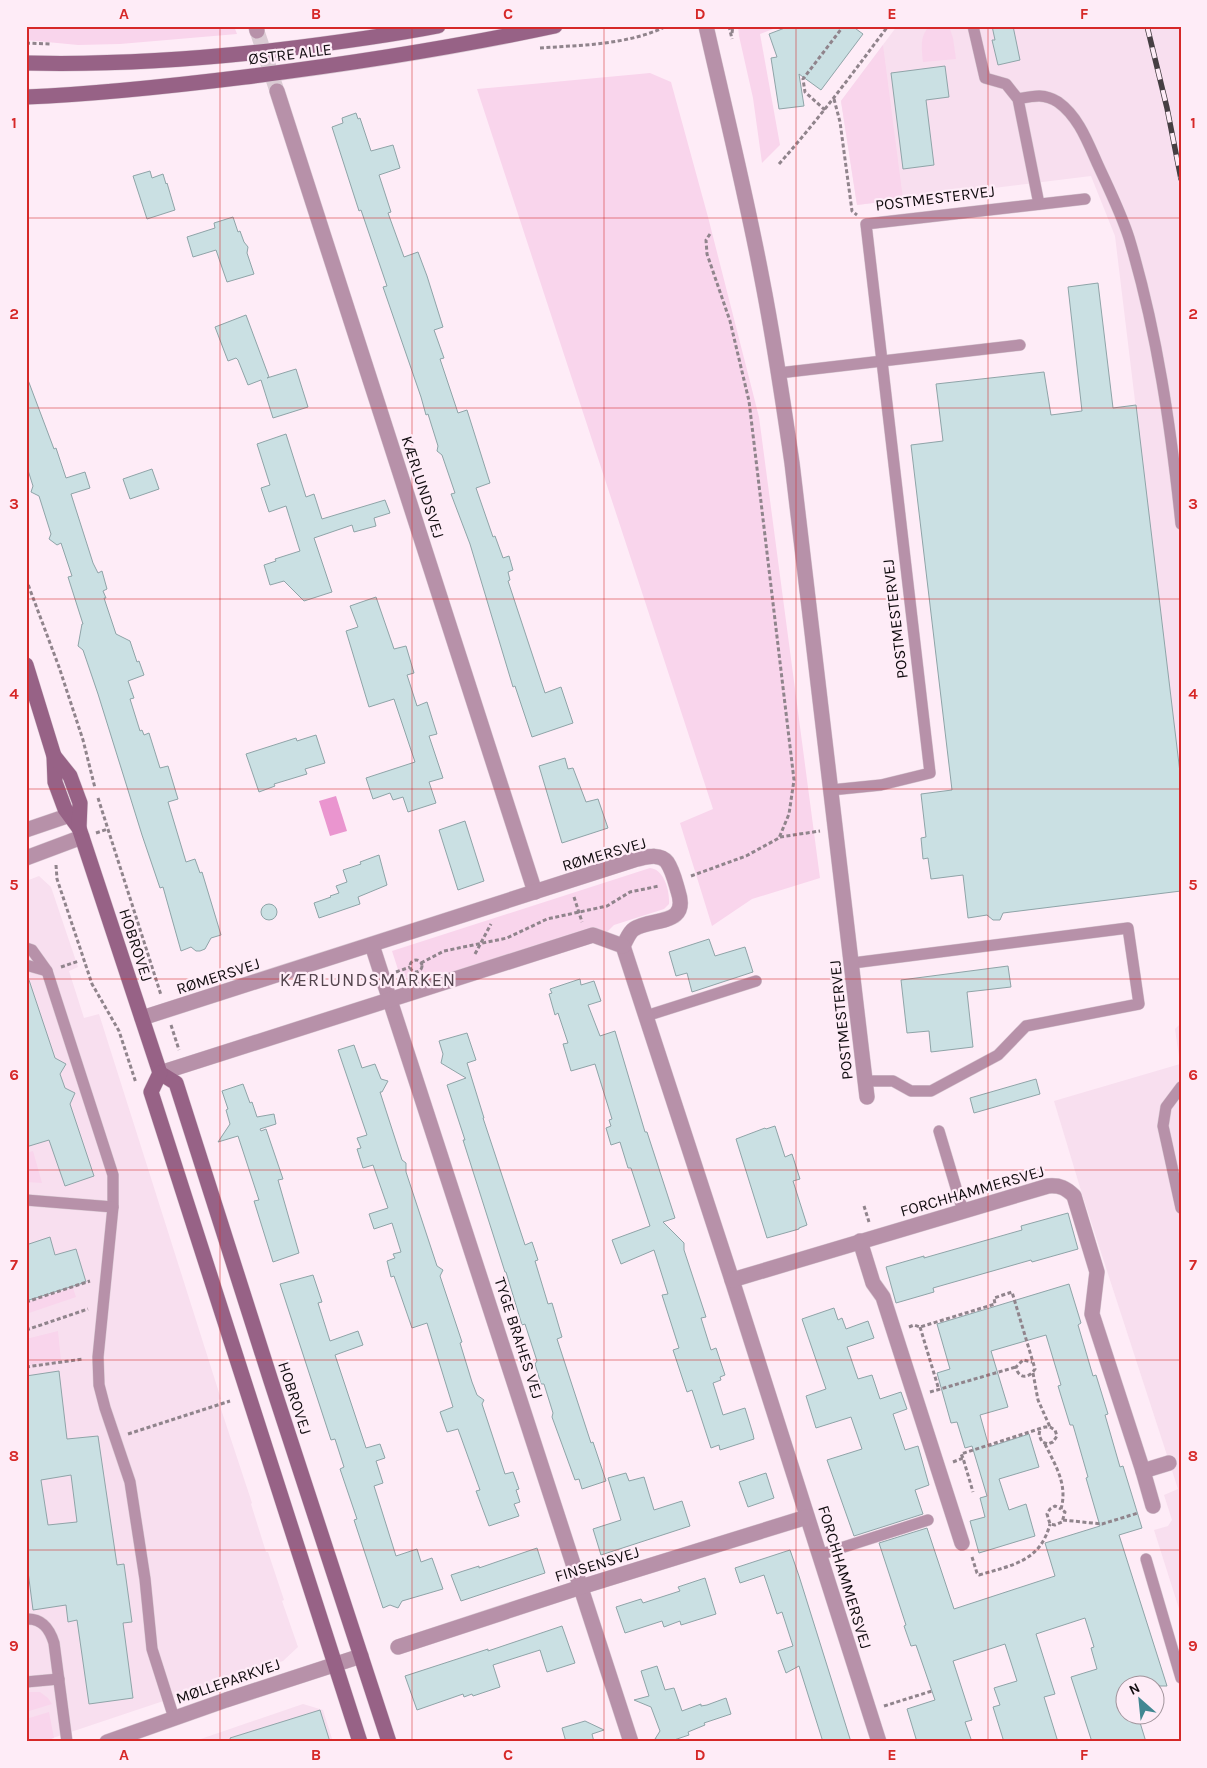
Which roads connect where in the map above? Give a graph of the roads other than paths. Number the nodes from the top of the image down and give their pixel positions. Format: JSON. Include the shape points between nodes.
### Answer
{"nodes":[{"id":1,"x":438,"y":26,"type":"edge"},
{"id":2,"x":555,"y":26,"type":"edge"},
{"id":3,"x":706,"y":26,"type":"edge"},
{"id":4,"x":973,"y":26,"type":"edge"},
{"id":5,"x":26,"y":63,"type":"edge"},
{"id":6,"x":277,"y":91,"type":"tunnel mouth"},
{"id":7,"x":26,"y":97,"type":"edge"},
{"id":8,"x":1018,"y":99,"type":"junction"},
{"id":9,"x":1085,"y":199,"type":"dead end"},
{"id":10,"x":1039,"y":204,"type":"junction"},
{"id":11,"x":1020,"y":345,"type":"dead end"},
{"id":12,"x":883,"y":361,"type":"junction"},
{"id":13,"x":779,"y":373,"type":"junction"},
{"id":14,"x":1181,"y":524,"type":"edge"},
{"id":15,"x":26,"y":665,"type":"edge"},
{"id":16,"x":54,"y":756,"type":"junction"},
{"id":17,"x":831,"y":790,"type":"junction"},
{"id":18,"x":70,"y":816,"type":"junction"},
{"id":19,"x":26,"y":830,"type":"edge"},
{"id":20,"x":80,"y":833,"type":"junction"},
{"id":21,"x":26,"y":858,"type":"edge"},
{"id":22,"x":536,"y":892,"type":"junction"},
{"id":23,"x":372,"y":945,"type":"junction"},
{"id":24,"x":623,"y":946,"type":"junction"},
{"id":25,"x":26,"y":948,"type":"edge"},
{"id":26,"x":853,"y":963,"type":"junction"},
{"id":27,"x":26,"y":966,"type":"edge"},
{"id":28,"x":53,"y":970,"type":"junction"},
{"id":29,"x":756,"y":981,"type":"dead end"},
{"id":30,"x":390,"y":1000,"type":"junction"},
{"id":31,"x":646,"y":1016,"type":"junction"},
{"id":32,"x":142,"y":1018,"type":"junction"},
{"id":33,"x":160,"y":1073,"type":"junction"},
{"id":34,"x":866,"y":1081,"type":"junction"},
{"id":35,"x":1181,"y":1088,"type":"edge"},
{"id":36,"x":868,"y":1097,"type":"dead end"},
{"id":37,"x":939,"y":1130,"type":"dead end"},
{"id":38,"x":26,"y":1200,"type":"edge"},
{"id":39,"x":113,"y":1206,"type":"junction"},
{"id":40,"x":1181,"y":1208,"type":"edge"},
{"id":41,"x":963,"y":1211,"type":"junction"},
{"id":42,"x":860,"y":1241,"type":"junction"},
{"id":43,"x":732,"y":1280,"type":"junction"},
{"id":44,"x":1169,"y":1462,"type":"dead end"},
{"id":45,"x":1142,"y":1471,"type":"junction"},
{"id":46,"x":1153,"y":1506,"type":"road end"},
{"id":47,"x":808,"y":1517,"type":"junction"},
{"id":48,"x":928,"y":1520,"type":"dead end"},
{"id":49,"x":962,"y":1543,"type":"road end"},
{"id":50,"x":819,"y":1555,"type":"junction"},
{"id":51,"x":1146,"y":1558,"type":"dead end"},
{"id":52,"x":581,"y":1587,"type":"junction"},
{"id":53,"x":26,"y":1619,"type":"edge"},
{"id":54,"x":398,"y":1647,"type":"dead end"},
{"id":55,"x":361,"y":1656,"type":"junction"},
{"id":56,"x":336,"y":1664,"type":"junction"},
{"id":57,"x":1181,"y":1678,"type":"edge"},
{"id":58,"x":59,"y":1679,"type":"junction"},
{"id":59,"x":26,"y":1682,"type":"edge"},
{"id":60,"x":174,"y":1718,"type":"junction"},
{"id":61,"x":68,"y":1742,"type":"edge"},
{"id":62,"x":107,"y":1742,"type":"edge"},
{"id":63,"x":360,"y":1742,"type":"edge"},
{"id":64,"x":389,"y":1742,"type":"edge"},
{"id":65,"x":631,"y":1742,"type":"edge"},
{"id":66,"x":878,"y":1742,"type":"edge"}],
"edges":[{"from":1,"to":5,"type":"main road","name":"ØSTRE ALLE","via":[[325,44],[196,59]]},
{"from":2,"to":7,"type":"main road","name":"ØSTRE ALLE","via":[[320,68],[132,90]]},
{"from":3,"to":13,"type":"street","name":"POSTMESTERVEJ","via":[[751,225]]},
{"from":4,"to":8,"type":"lane","via":[[985,78],[1006,84]]},
{"from":6,"to":22,"type":"street","name":"KÆRLUNDSVEJ"},
{"from":8,"to":10,"type":"lane"},
{"from":8,"to":14,"type":"lane","via":[[1040,95],[1057,101],[1071,114],[1083,133],[1128,237],[1150,316],[1174,454]]},
{"from":9,"to":10,"type":"lane","name":"POSTMESTERVEJ"},
{"from":10,"to":12,"type":"lane","name":"POSTMESTERVEJ","via":[[866,224]]},
{"from":11,"to":12,"type":"lane"},
{"from":12,"to":13,"type":"lane"},
{"from":12,"to":17,"type":"lane","name":"POSTMESTERVEJ","via":[[930,773],[881,784]]},
{"from":13,"to":17,"type":"street","name":"POSTMESTERVEJ"},
{"from":15,"to":16,"type":"main road","name":"HOBROVEJ"},
{"from":16,"to":18,"type":"main road","name":"HOBROVEJ","via":[[55,782]]},
{"from":16,"to":20,"type":"main road","name":"HOBROVEJ","via":[[70,776],[80,803]]},
{"from":17,"to":26,"type":"street","name":"POSTMESTERVEJ"},
{"from":18,"to":19,"type":"street"},
{"from":18,"to":20,"type":"main road","name":"HOBROVEJ"},
{"from":20,"to":21,"type":"street"},
{"from":20,"to":32,"type":"main road","name":"HOBROVEJ"},
{"from":22,"to":23,"type":"street","name":"RØMERSVEJ"},
{"from":22,"to":24,"type":"street","name":"RØMERSVEJ","via":[[652,856],[664,859],[671,868],[681,908],[675,916],[633,930]]},
{"from":23,"to":30,"type":"street","name":"TYGE BRAHES VEJ"},
{"from":23,"to":32,"type":"street","name":"RØMERSVEJ"},
{"from":24,"to":30,"type":"street","via":[[593,935]]},
{"from":24,"to":31,"type":"street","name":"FORCHHAMMERSVEJ"},
{"from":25,"to":28,"type":"lane"},
{"from":26,"to":34,"type":"street","name":"POSTMESTERVEJ"},
{"from":26,"to":34,"type":"lane","via":[[1128,928],[1139,1004],[1026,1026],[998,1055],[931,1091],[911,1091],[893,1081]]},
{"from":27,"to":28,"type":"lane"},
{"from":28,"to":39,"type":"lane","via":[[108,1155],[113,1176]]},
{"from":29,"to":31,"type":"lane"},
{"from":30,"to":33,"type":"street"},
{"from":30,"to":52,"type":"street","name":"TYGE BRAHES VEJ"},
{"from":31,"to":43,"type":"street","name":"FORCHHAMMERSVEJ"},
{"from":32,"to":33,"type":"main road","name":"HOBROVEJ"},
{"from":33,"to":55,"type":"main road","name":"HOBROVEJ","via":[[176,1083]]},
{"from":33,"to":56,"type":"main road","via":[[151,1092]]},
{"from":34,"to":36,"type":"street","name":"POSTMESTERVEJ"},
{"from":35,"to":40,"type":"lane","via":[[1166,1108],[1163,1126]]},
{"from":37,"to":41,"type":"lane"},
{"from":38,"to":39,"type":"lane"},
{"from":39,"to":60,"type":"lane","via":[[98,1357],[99,1385],[130,1482],[152,1649]]},
{"from":41,"to":42,"type":"street","name":"FORCHHAMMERSVEJ"},
{"from":41,"to":45,"type":"street","name":"FORCHHAMMERSVEJ","via":[[1048,1186],[1059,1185],[1074,1196],[1097,1272],[1092,1314]]},
{"from":42,"to":43,"type":"street","name":"FORCHHAMMERSVEJ"},
{"from":42,"to":49,"type":"street","via":[[873,1283],[883,1297],[895,1332]]},
{"from":43,"to":47,"type":"street","name":"FORCHHAMMERSVEJ"},
{"from":44,"to":45,"type":"street"},
{"from":45,"to":46,"type":"street","name":"FORCHHAMMERSVEJ"},
{"from":47,"to":50,"type":"street","name":"FORCHHAMMERSVEJ"},
{"from":47,"to":52,"type":"street","name":"FINSENSVEJ"},
{"from":48,"to":50,"type":"lane"},
{"from":50,"to":66,"type":"street","name":"FORCHHAMMERSVEJ"},
{"from":51,"to":57,"type":"lane"},
{"from":52,"to":54,"type":"street","name":"FINSENSVEJ"},
{"from":52,"to":65,"type":"street","name":"TYGE BRAHES VEJ"},
{"from":53,"to":58,"type":"lane","via":[[43,1624],[50,1630]]},
{"from":55,"to":56,"type":"street","name":"MØLLEPARKVEJ"},
{"from":55,"to":64,"type":"main road","name":"HOBROVEJ"},
{"from":56,"to":60,"type":"street","name":"MØLLEPARKVEJ"},
{"from":56,"to":63,"type":"main road"},
{"from":58,"to":59,"type":"lane"},
{"from":58,"to":61,"type":"lane"},
{"from":60,"to":62,"type":"street","name":"MØLLEPARKVEJ"}]}
